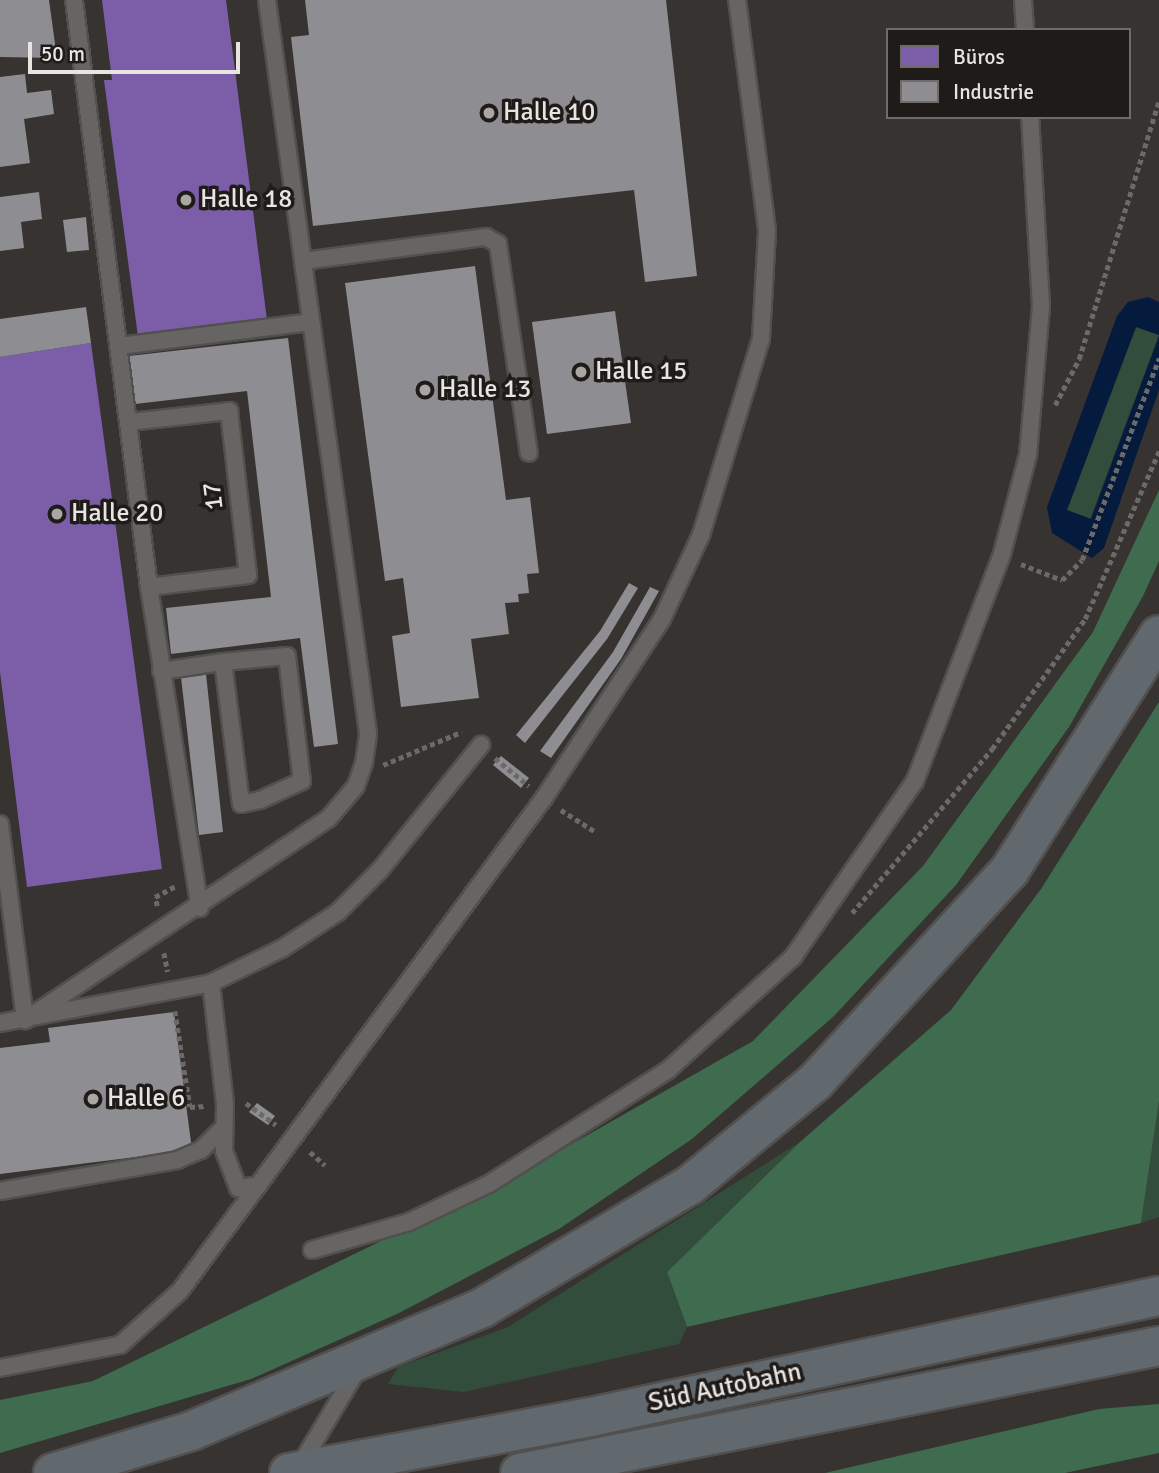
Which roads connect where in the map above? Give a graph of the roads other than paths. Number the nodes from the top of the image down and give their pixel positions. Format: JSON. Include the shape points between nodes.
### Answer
{"nodes":[{"id":1,"x":74,"y":0,"type":"edge"},
{"id":2,"x":267,"y":0,"type":"edge"},
{"id":3,"x":737,"y":0,"type":"edge"},
{"id":4,"x":1023,"y":0,"type":"edge"},
{"id":5,"x":1025,"y":28,"type":"edge"},
{"id":6,"x":1030,"y":119,"type":"edge"},
{"id":7,"x":303,"y":261,"type":"junction"},
{"id":8,"x":311,"y":322,"type":"junction"},
{"id":9,"x":119,"y":346,"type":"junction"},
{"id":10,"x":130,"y":422,"type":"junction"},
{"id":11,"x":529,"y":453,"type":"dead end"},
{"id":12,"x":149,"y":587,"type":"junction"},
{"id":13,"x":1159,"y":635,"type":"edge"},
{"id":14,"x":223,"y":662,"type":"junction"},
{"id":15,"x":161,"y":671,"type":"junction"},
{"id":16,"x":481,"y":745,"type":"dead end"},
{"id":17,"x":0,"y":824,"type":"edge"},
{"id":18,"x":200,"y":908,"type":"junction"},
{"id":19,"x":211,"y":983,"type":"junction"},
{"id":20,"x":25,"y":1020,"type":"junction"},
{"id":21,"x":0,"y":1023,"type":"edge"},
{"id":22,"x":221,"y":1130,"type":"junction"},
{"id":23,"x":259,"y":1185,"type":"junction"},
{"id":24,"x":0,"y":1191,"type":"edge"},
{"id":25,"x":312,"y":1250,"type":"dead end"},
{"id":26,"x":1159,"y":1296,"type":"edge"},
{"id":27,"x":1159,"y":1346,"type":"edge"},
{"id":28,"x":365,"y":1358,"type":"junction"},
{"id":29,"x":0,"y":1368,"type":"edge"},
{"id":30,"x":292,"y":1472,"type":"edge"},
{"id":31,"x":53,"y":1473,"type":"edge"},
{"id":32,"x":520,"y":1473,"type":"edge"}],
"edges":[{"from":1,"to":9,"type":"lane"},
{"from":2,"to":7,"type":"lane"},
{"from":3,"to":23,"type":"lane","via":[[767,230],[761,339],[701,535],[662,619],[544,798]]},
{"from":4,"to":5,"type":"lane"},
{"from":6,"to":25,"type":"lane","via":[[1041,306],[1028,455],[1002,554],[915,781],[793,957],[668,1070],[489,1184],[408,1222]]},
{"from":7,"to":8,"type":"lane"},
{"from":7,"to":11,"type":"lane","via":[[486,237],[498,244]]},
{"from":8,"to":9,"type":"lane"},
{"from":8,"to":18,"type":"lane","via":[[368,733],[364,763],[356,786],[329,818]]},
{"from":9,"to":10,"type":"lane"},
{"from":10,"to":12,"type":"lane"},
{"from":10,"to":12,"type":"lane","name":"17","via":[[229,411],[248,575]]},
{"from":12,"to":15,"type":"lane"},
{"from":13,"to":28,"type":"highway","via":[[1010,870],[815,1082],[690,1185],[482,1308]]},
{"from":14,"to":14,"type":"lane","via":[[287,656],[302,781],[241,804]]},
{"from":14,"to":15,"type":"lane"},
{"from":15,"to":18,"type":"lane","via":[[191,878]]},
{"from":16,"to":19,"type":"lane","via":[[380,870],[338,912]]},
{"from":17,"to":20,"type":"lane"},
{"from":18,"to":20,"type":"lane"},
{"from":19,"to":20,"type":"lane"},
{"from":19,"to":22,"type":"lane","via":[[225,1104]]},
{"from":20,"to":21,"type":"lane"},
{"from":22,"to":23,"type":"lane","via":[[238,1188]]},
{"from":22,"to":24,"type":"lane","via":[[201,1150],[177,1160]]},
{"from":23,"to":29,"type":"lane","via":[[180,1291],[120,1345]]},
{"from":26,"to":30,"type":"highway","name":"Süd Autobahn"},
{"from":27,"to":32,"type":"highway","name":"Süd Autobahn"},
{"from":28,"to":30,"type":"lane"},
{"from":28,"to":31,"type":"highway","via":[[191,1431]]}]}
